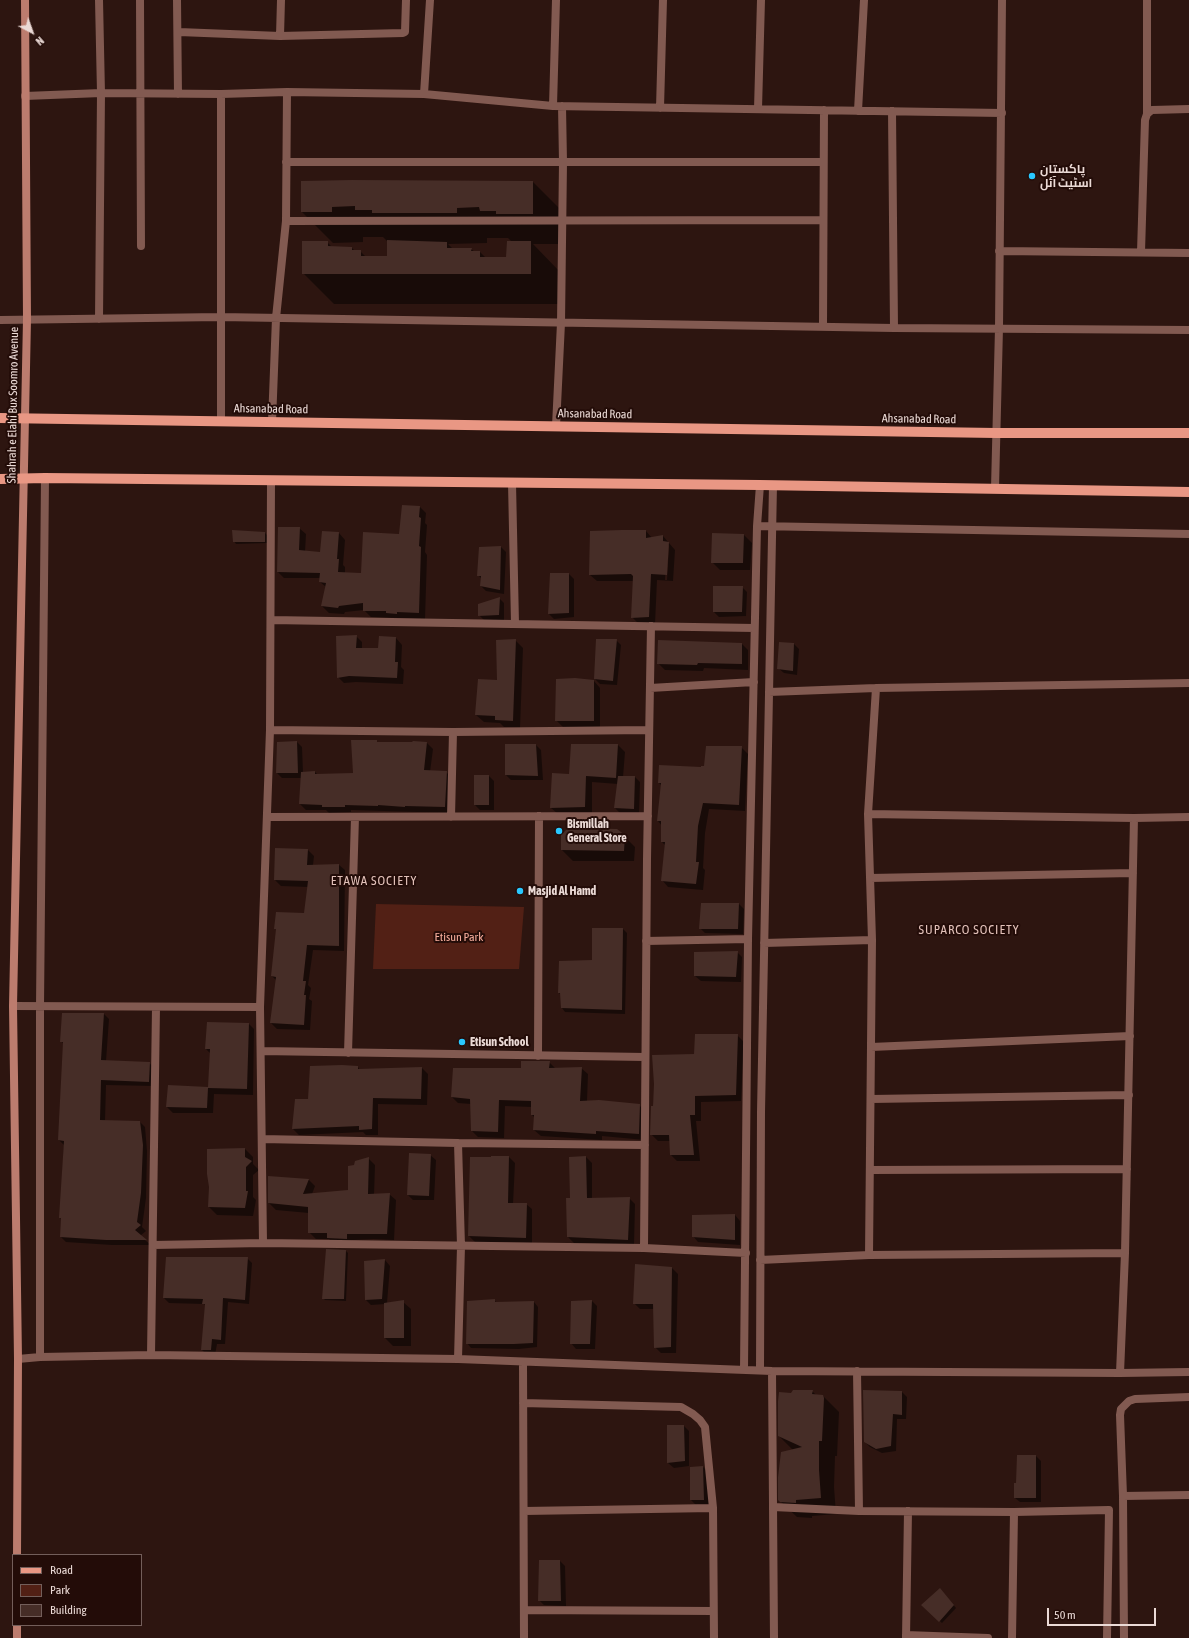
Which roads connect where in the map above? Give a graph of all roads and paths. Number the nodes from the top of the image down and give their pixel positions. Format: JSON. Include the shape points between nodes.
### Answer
{"nodes":[{"id":1,"x":25,"y":0,"type":"edge"},
{"id":2,"x":99,"y":0,"type":"edge"},
{"id":3,"x":140,"y":0,"type":"edge"},
{"id":4,"x":177,"y":0,"type":"edge"},
{"id":5,"x":281,"y":0,"type":"edge"},
{"id":6,"x":406,"y":0,"type":"edge"},
{"id":7,"x":430,"y":0,"type":"edge"},
{"id":8,"x":556,"y":0,"type":"edge"},
{"id":9,"x":663,"y":0,"type":"edge"},
{"id":10,"x":761,"y":0,"type":"edge"},
{"id":11,"x":864,"y":0,"type":"edge"},
{"id":12,"x":1002,"y":0,"type":"edge"},
{"id":13,"x":1147,"y":0,"type":"edge"},
{"id":14,"x":178,"y":32,"type":"junction"},
{"id":15,"x":280,"y":36,"type":"junction"},
{"id":16,"x":287,"y":92,"type":"junction"},
{"id":17,"x":101,"y":93,"type":"junction"},
{"id":18,"x":140,"y":94,"type":"junction"},
{"id":19,"x":178,"y":94,"type":"junction"},
{"id":20,"x":220,"y":94,"type":"junction"},
{"id":21,"x":424,"y":94,"type":"junction"},
{"id":22,"x":25,"y":96,"type":"junction"},
{"id":23,"x":553,"y":106,"type":"junction"},
{"id":24,"x":562,"y":106,"type":"junction"},
{"id":25,"x":660,"y":108,"type":"junction"},
{"id":26,"x":758,"y":109,"type":"junction"},
{"id":27,"x":1189,"y":109,"type":"edge"},
{"id":28,"x":824,"y":110,"type":"junction"},
{"id":29,"x":858,"y":111,"type":"junction"},
{"id":30,"x":892,"y":111,"type":"junction"},
{"id":31,"x":1002,"y":113,"type":"junction"},
{"id":32,"x":1147,"y":114,"type":"junction"},
{"id":33,"x":286,"y":162,"type":"junction"},
{"id":34,"x":563,"y":162,"type":"junction"},
{"id":35,"x":823,"y":162,"type":"junction"},
{"id":36,"x":823,"y":220,"type":"junction"},
{"id":37,"x":286,"y":221,"type":"junction"},
{"id":38,"x":562,"y":221,"type":"junction"},
{"id":39,"x":141,"y":246,"type":"dead end"},
{"id":40,"x":999,"y":251,"type":"junction"},
{"id":41,"x":1141,"y":252,"type":"junction"},
{"id":42,"x":1189,"y":253,"type":"edge"},
{"id":43,"x":220,"y":317,"type":"junction"},
{"id":44,"x":276,"y":318,"type":"junction"},
{"id":45,"x":27,"y":319,"type":"junction"},
{"id":46,"x":99,"y":319,"type":"junction"},
{"id":47,"x":0,"y":320,"type":"edge"},
{"id":48,"x":560,"y":323,"type":"junction"},
{"id":49,"x":823,"y":326,"type":"junction"},
{"id":50,"x":894,"y":328,"type":"junction"},
{"id":51,"x":999,"y":328,"type":"junction"},
{"id":52,"x":1189,"y":330,"type":"edge"},
{"id":53,"x":0,"y":418,"type":"edge"},
{"id":54,"x":25,"y":418,"type":"junction"},
{"id":55,"x":221,"y":421,"type":"junction"},
{"id":56,"x":272,"y":422,"type":"junction"},
{"id":57,"x":556,"y":426,"type":"junction"},
{"id":58,"x":996,"y":433,"type":"junction"},
{"id":59,"x":1189,"y":433,"type":"edge"},
{"id":60,"x":23,"y":478,"type":"junction"},
{"id":61,"x":46,"y":478,"type":"junction"},
{"id":62,"x":0,"y":479,"type":"edge"},
{"id":63,"x":271,"y":481,"type":"junction"},
{"id":64,"x":512,"y":483,"type":"junction"},
{"id":65,"x":760,"y":485,"type":"junction"},
{"id":66,"x":773,"y":485,"type":"junction"},
{"id":67,"x":995,"y":488,"type":"junction"},
{"id":68,"x":1189,"y":492,"type":"edge"},
{"id":69,"x":756,"y":526,"type":"junction"},
{"id":70,"x":772,"y":526,"type":"junction"},
{"id":71,"x":1189,"y":534,"type":"edge"},
{"id":72,"x":271,"y":620,"type":"junction"},
{"id":73,"x":515,"y":624,"type":"junction"},
{"id":74,"x":651,"y":626,"type":"junction"},
{"id":75,"x":754,"y":628,"type":"junction"},
{"id":76,"x":754,"y":682,"type":"junction"},
{"id":77,"x":1189,"y":683,"type":"edge"},
{"id":78,"x":650,"y":688,"type":"junction"},
{"id":79,"x":876,"y":688,"type":"junction"},
{"id":80,"x":769,"y":692,"type":"junction"},
{"id":81,"x":270,"y":730,"type":"junction"},
{"id":82,"x":649,"y":730,"type":"junction"},
{"id":83,"x":453,"y":732,"type":"junction"},
{"id":84,"x":868,"y":814,"type":"junction"},
{"id":85,"x":539,"y":816,"type":"junction"},
{"id":86,"x":648,"y":816,"type":"junction"},
{"id":87,"x":267,"y":817,"type":"junction"},
{"id":88,"x":355,"y":817,"type":"junction"},
{"id":89,"x":451,"y":817,"type":"junction"},
{"id":90,"x":1189,"y":817,"type":"edge"},
{"id":91,"x":1134,"y":818,"type":"junction"},
{"id":92,"x":1133,"y":873,"type":"junction"},
{"id":93,"x":870,"y":878,"type":"junction"},
{"id":94,"x":748,"y":939,"type":"junction"},
{"id":95,"x":872,"y":940,"type":"junction"},
{"id":96,"x":646,"y":941,"type":"junction"},
{"id":97,"x":764,"y":943,"type":"junction"},
{"id":98,"x":13,"y":1006,"type":"junction"},
{"id":99,"x":40,"y":1006,"type":"junction"},
{"id":100,"x":156,"y":1007,"type":"junction"},
{"id":101,"x":260,"y":1007,"type":"junction"},
{"id":102,"x":1130,"y":1036,"type":"junction"},
{"id":103,"x":871,"y":1047,"type":"junction"},
{"id":104,"x":260,"y":1051,"type":"junction"},
{"id":105,"x":348,"y":1053,"type":"junction"},
{"id":106,"x":538,"y":1056,"type":"junction"},
{"id":107,"x":645,"y":1057,"type":"junction"},
{"id":108,"x":1129,"y":1095,"type":"junction"},
{"id":109,"x":871,"y":1099,"type":"junction"},
{"id":110,"x":262,"y":1139,"type":"junction"},
{"id":111,"x":458,"y":1143,"type":"junction"},
{"id":112,"x":645,"y":1145,"type":"junction"},
{"id":113,"x":870,"y":1170,"type":"junction"},
{"id":114,"x":1127,"y":1170,"type":"junction"},
{"id":115,"x":263,"y":1243,"type":"junction"},
{"id":116,"x":153,"y":1245,"type":"junction"},
{"id":117,"x":461,"y":1246,"type":"junction"},
{"id":118,"x":644,"y":1248,"type":"junction"},
{"id":119,"x":746,"y":1253,"type":"junction"},
{"id":120,"x":1125,"y":1253,"type":"junction"},
{"id":121,"x":869,"y":1254,"type":"junction"},
{"id":122,"x":760,"y":1260,"type":"junction"},
{"id":123,"x":151,"y":1354,"type":"junction"},
{"id":124,"x":40,"y":1357,"type":"junction"},
{"id":125,"x":18,"y":1359,"type":"junction"},
{"id":126,"x":458,"y":1359,"type":"junction"},
{"id":127,"x":523,"y":1362,"type":"junction"},
{"id":128,"x":744,"y":1369,"type":"junction"},
{"id":129,"x":760,"y":1370,"type":"junction"},
{"id":130,"x":772,"y":1370,"type":"junction"},
{"id":131,"x":857,"y":1371,"type":"junction"},
{"id":132,"x":1189,"y":1372,"type":"edge"},
{"id":133,"x":1120,"y":1373,"type":"junction"},
{"id":134,"x":1189,"y":1397,"type":"edge"},
{"id":135,"x":523,"y":1403,"type":"junction"},
{"id":136,"x":1189,"y":1495,"type":"edge"},
{"id":137,"x":1123,"y":1496,"type":"junction"},
{"id":138,"x":773,"y":1507,"type":"junction"},
{"id":139,"x":713,"y":1508,"type":"junction"},
{"id":140,"x":524,"y":1511,"type":"junction"},
{"id":141,"x":859,"y":1511,"type":"junction"},
{"id":142,"x":908,"y":1511,"type":"junction"},
{"id":143,"x":1014,"y":1512,"type":"junction"},
{"id":144,"x":17,"y":1554,"type":"edge"},
{"id":145,"x":524,"y":1610,"type":"junction"},
{"id":146,"x":713,"y":1611,"type":"junction"},
{"id":147,"x":17,"y":1626,"type":"edge"},
{"id":148,"x":906,"y":1636,"type":"edge"},
{"id":149,"x":17,"y":1638,"type":"edge"},
{"id":150,"x":524,"y":1638,"type":"edge"},
{"id":151,"x":714,"y":1638,"type":"edge"},
{"id":152,"x":774,"y":1638,"type":"edge"},
{"id":153,"x":988,"y":1638,"type":"edge"},
{"id":154,"x":1012,"y":1638,"type":"edge"},
{"id":155,"x":1107,"y":1638,"type":"edge"},
{"id":156,"x":1124,"y":1638,"type":"edge"}],
"edges":[{"from":1,"to":22,"type":"main road","name":"Shahrah e Elahi Bux Soomro Avenue"},
{"from":2,"to":17,"type":"street"},
{"from":3,"to":18,"type":"street"},
{"from":4,"to":14,"type":"street"},
{"from":5,"to":15,"type":"street"},
{"from":6,"to":15,"type":"street","via":[[404,33]]},
{"from":7,"to":21,"type":"street"},
{"from":8,"to":23,"type":"street"},
{"from":9,"to":25,"type":"street"},
{"from":10,"to":26,"type":"street"},
{"from":11,"to":29,"type":"street"},
{"from":12,"to":31,"type":"street"},
{"from":13,"to":32,"type":"street"},
{"from":14,"to":15,"type":"street"},
{"from":14,"to":19,"type":"street"},
{"from":16,"to":20,"type":"street"},
{"from":16,"to":21,"type":"street"},
{"from":16,"to":33,"type":"street"},
{"from":17,"to":18,"type":"street"},
{"from":17,"to":22,"type":"street"},
{"from":17,"to":46,"type":"street"},
{"from":18,"to":19,"type":"street"},
{"from":18,"to":39,"type":"street"},
{"from":19,"to":20,"type":"street"},
{"from":20,"to":43,"type":"street"},
{"from":21,"to":23,"type":"street"},
{"from":22,"to":45,"type":"main road","name":"Shahrah e Elahi Bux Soomro Avenue"},
{"from":23,"to":24,"type":"street"},
{"from":24,"to":25,"type":"street"},
{"from":24,"to":34,"type":"street"},
{"from":25,"to":26,"type":"street"},
{"from":26,"to":28,"type":"street"},
{"from":27,"to":32,"type":"street","via":[[1152,110]]},
{"from":28,"to":29,"type":"street"},
{"from":28,"to":35,"type":"street"},
{"from":29,"to":30,"type":"street"},
{"from":30,"to":31,"type":"street"},
{"from":30,"to":50,"type":"street"},
{"from":31,"to":40,"type":"street"},
{"from":32,"to":41,"type":"street"},
{"from":33,"to":34,"type":"street"},
{"from":33,"to":37,"type":"street"},
{"from":34,"to":35,"type":"street"},
{"from":34,"to":38,"type":"street"},
{"from":35,"to":36,"type":"street"},
{"from":36,"to":38,"type":"street"},
{"from":36,"to":49,"type":"street"},
{"from":37,"to":38,"type":"street"},
{"from":37,"to":44,"type":"street"},
{"from":38,"to":48,"type":"street"},
{"from":40,"to":41,"type":"street"},
{"from":40,"to":51,"type":"street"},
{"from":41,"to":42,"type":"street"},
{"from":43,"to":44,"type":"street"},
{"from":43,"to":46,"type":"street"},
{"from":43,"to":55,"type":"street"},
{"from":44,"to":48,"type":"street"},
{"from":44,"to":56,"type":"street"},
{"from":45,"to":46,"type":"street"},
{"from":45,"to":47,"type":"street"},
{"from":45,"to":54,"type":"main road","name":"Shahrah e Elahi Bux Soomro Avenue"},
{"from":48,"to":49,"type":"street"},
{"from":48,"to":57,"type":"street"},
{"from":49,"to":50,"type":"street"},
{"from":50,"to":51,"type":"street"},
{"from":51,"to":52,"type":"street"},
{"from":51,"to":58,"type":"street"},
{"from":53,"to":54,"type":"main road","name":"Ahsanabad Road"},
{"from":54,"to":55,"type":"main road","name":"Ahsanabad Road"},
{"from":54,"to":60,"type":"main road","name":"Shahrah e Elahi Bux Soomro Avenue"},
{"from":55,"to":56,"type":"main road","name":"Ahsanabad Road"},
{"from":56,"to":57,"type":"main road","name":"Ahsanabad Road"},
{"from":57,"to":58,"type":"main road","name":"Ahsanabad Road"},
{"from":58,"to":59,"type":"main road","name":"Ahsanabad Road"},
{"from":58,"to":67,"type":"street"},
{"from":60,"to":61,"type":"main road"},
{"from":60,"to":62,"type":"main road"},
{"from":60,"to":98,"type":"main road","name":"Shahrah e Elahi Bux Soomro Avenue"},
{"from":61,"to":63,"type":"main road"},
{"from":61,"to":99,"type":"street"},
{"from":63,"to":64,"type":"main road"},
{"from":63,"to":72,"type":"street"},
{"from":64,"to":65,"type":"main road"},
{"from":64,"to":73,"type":"street"},
{"from":65,"to":66,"type":"main road"},
{"from":65,"to":69,"type":"street"},
{"from":66,"to":67,"type":"main road"},
{"from":66,"to":70,"type":"street"},
{"from":67,"to":68,"type":"main road"},
{"from":69,"to":70,"type":"street"},
{"from":69,"to":75,"type":"street"},
{"from":70,"to":71,"type":"street"},
{"from":70,"to":80,"type":"street"},
{"from":72,"to":73,"type":"street"},
{"from":72,"to":81,"type":"street"},
{"from":73,"to":74,"type":"street"},
{"from":74,"to":75,"type":"street"},
{"from":74,"to":78,"type":"street"},
{"from":75,"to":76,"type":"street"},
{"from":76,"to":78,"type":"street"},
{"from":76,"to":94,"type":"street"},
{"from":77,"to":79,"type":"street"},
{"from":78,"to":82,"type":"street"},
{"from":79,"to":80,"type":"street"},
{"from":79,"to":84,"type":"street"},
{"from":80,"to":97,"type":"street"},
{"from":81,"to":83,"type":"street"},
{"from":81,"to":87,"type":"street"},
{"from":82,"to":83,"type":"street"},
{"from":82,"to":86,"type":"street"},
{"from":83,"to":89,"type":"street"},
{"from":84,"to":91,"type":"street"},
{"from":84,"to":93,"type":"street"},
{"from":85,"to":86,"type":"street"},
{"from":85,"to":89,"type":"street"},
{"from":85,"to":106,"type":"street"},
{"from":86,"to":96,"type":"street"},
{"from":87,"to":88,"type":"street"},
{"from":87,"to":101,"type":"street"},
{"from":88,"to":89,"type":"street"},
{"from":88,"to":105,"type":"street"},
{"from":90,"to":91,"type":"street"},
{"from":91,"to":92,"type":"street"},
{"from":92,"to":93,"type":"street"},
{"from":92,"to":102,"type":"street"},
{"from":93,"to":95,"type":"street"},
{"from":94,"to":96,"type":"street"},
{"from":94,"to":119,"type":"street"},
{"from":95,"to":97,"type":"street"},
{"from":95,"to":103,"type":"street"},
{"from":96,"to":107,"type":"street"},
{"from":97,"to":122,"type":"street"},
{"from":98,"to":99,"type":"street"},
{"from":98,"to":125,"type":"main road","name":"Shahrah e Elahi Bux Soomro Avenue"},
{"from":99,"to":100,"type":"street"},
{"from":99,"to":124,"type":"street"},
{"from":100,"to":101,"type":"street"},
{"from":100,"to":116,"type":"street"},
{"from":101,"to":104,"type":"street"},
{"from":102,"to":103,"type":"street"},
{"from":102,"to":108,"type":"street"},
{"from":103,"to":109,"type":"street"},
{"from":104,"to":105,"type":"street"},
{"from":104,"to":110,"type":"street"},
{"from":105,"to":106,"type":"street"},
{"from":106,"to":107,"type":"street"},
{"from":107,"to":112,"type":"street"},
{"from":108,"to":109,"type":"street"},
{"from":108,"to":114,"type":"street"},
{"from":109,"to":113,"type":"street"},
{"from":110,"to":111,"type":"street"},
{"from":110,"to":115,"type":"street"},
{"from":111,"to":112,"type":"street"},
{"from":111,"to":117,"type":"street"},
{"from":112,"to":118,"type":"street"},
{"from":113,"to":114,"type":"street"},
{"from":113,"to":121,"type":"street"},
{"from":114,"to":120,"type":"street"},
{"from":115,"to":116,"type":"street"},
{"from":115,"to":117,"type":"street"},
{"from":116,"to":123,"type":"street"},
{"from":117,"to":118,"type":"street"},
{"from":117,"to":126,"type":"street"},
{"from":118,"to":119,"type":"street"},
{"from":119,"to":128,"type":"street"},
{"from":120,"to":121,"type":"street"},
{"from":120,"to":133,"type":"street"},
{"from":121,"to":122,"type":"street"},
{"from":122,"to":129,"type":"street"},
{"from":123,"to":124,"type":"street"},
{"from":123,"to":126,"type":"street"},
{"from":124,"to":125,"type":"street"},
{"from":125,"to":144,"type":"main road","name":"Shahrah e Elahi Bux Soomro Avenue"},
{"from":126,"to":127,"type":"street"},
{"from":127,"to":128,"type":"street"},
{"from":127,"to":135,"type":"street"},
{"from":128,"to":129,"type":"street"},
{"from":129,"to":130,"type":"street"},
{"from":130,"to":131,"type":"street"},
{"from":130,"to":138,"type":"street"},
{"from":131,"to":133,"type":"street"},
{"from":131,"to":141,"type":"street"},
{"from":132,"to":133,"type":"street"},
{"from":134,"to":137,"type":"street","via":[[1136,1399],[1129,1401],[1121,1409]]},
{"from":135,"to":139,"type":"street","via":[[681,1407],[700,1420],[705,1427]]},
{"from":135,"to":140,"type":"street"},
{"from":136,"to":137,"type":"street"},
{"from":137,"to":156,"type":"street"},
{"from":138,"to":141,"type":"street"},
{"from":138,"to":152,"type":"street"},
{"from":139,"to":140,"type":"street"},
{"from":139,"to":146,"type":"street"},
{"from":140,"to":145,"type":"street"},
{"from":141,"to":142,"type":"street"},
{"from":142,"to":143,"type":"street"},
{"from":142,"to":148,"type":"street"},
{"from":143,"to":154,"type":"street"},
{"from":143,"to":155,"type":"street","via":[[1109,1510]]},
{"from":145,"to":146,"type":"street"},
{"from":145,"to":150,"type":"street"},
{"from":146,"to":151,"type":"street"},
{"from":147,"to":149,"type":"main road"},
{"from":148,"to":153,"type":"street"}]}
